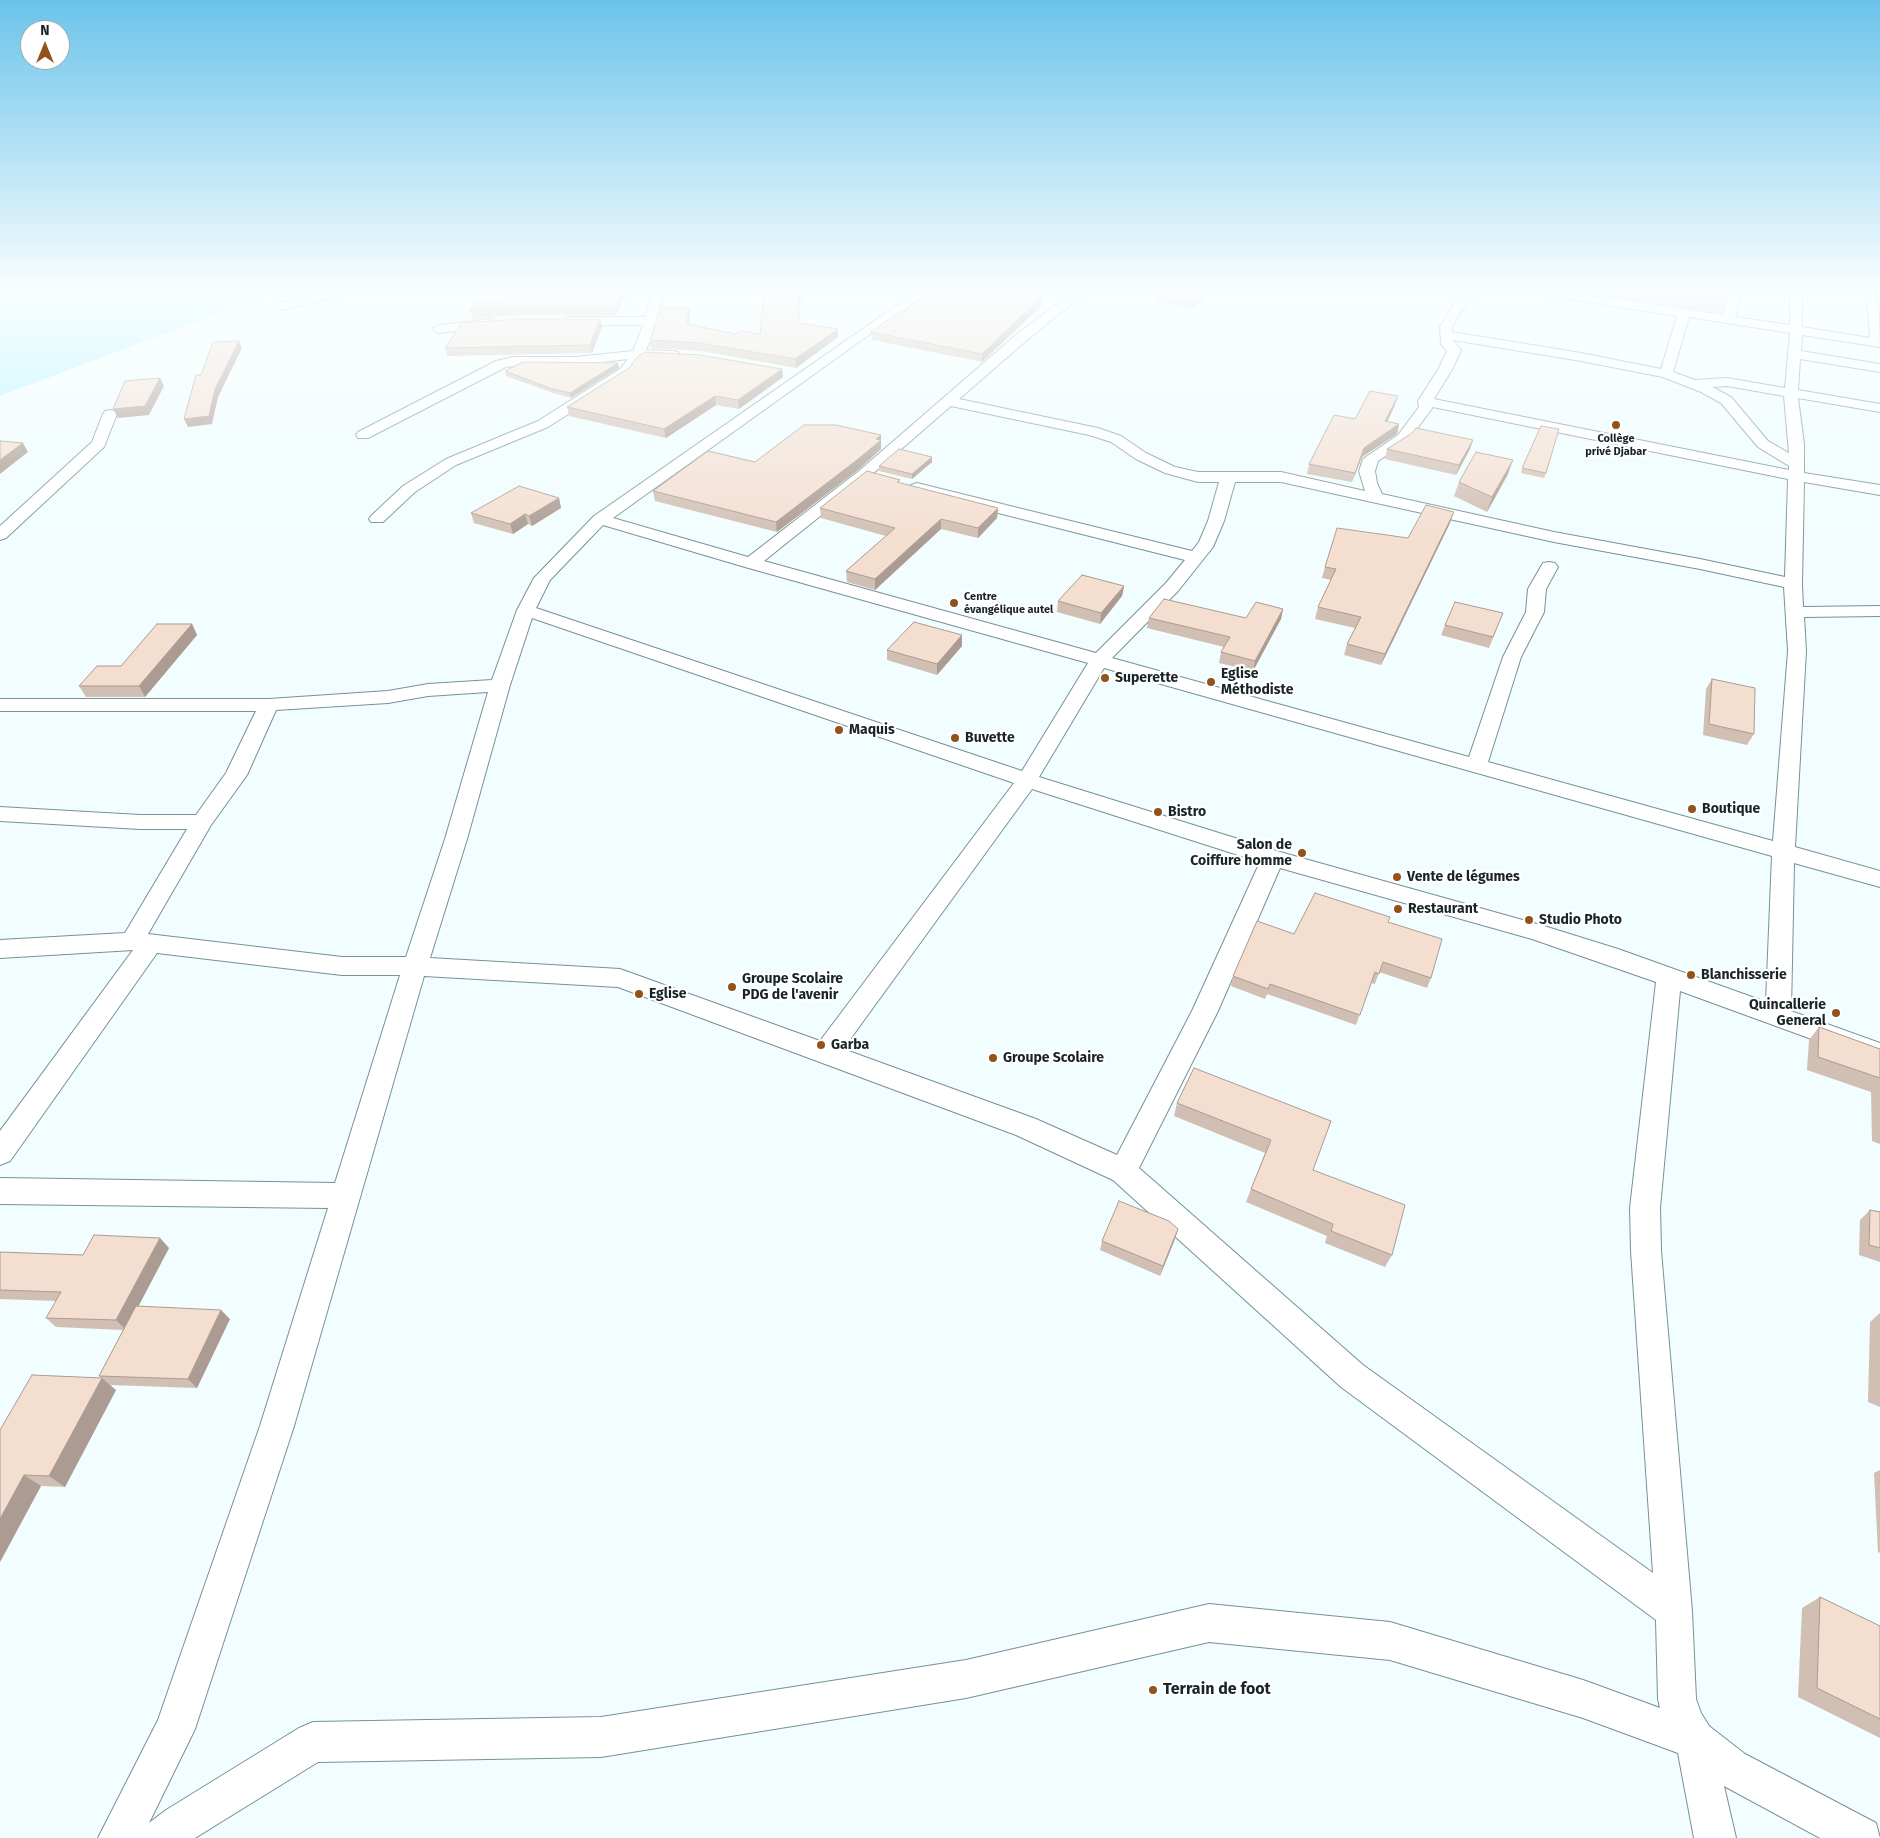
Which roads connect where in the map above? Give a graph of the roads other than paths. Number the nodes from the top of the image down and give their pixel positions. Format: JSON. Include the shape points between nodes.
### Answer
{"nodes":[{"id":1,"x":480,"y":375,"type":"edge"},
{"id":2,"x":620,"y":375,"type":"edge"},
{"id":3,"x":803,"y":375,"type":"edge"},
{"id":4,"x":979,"y":375,"type":"edge"},
{"id":5,"x":1442,"y":375,"type":"edge"},
{"id":6,"x":1668,"y":375,"type":"edge"},
{"id":7,"x":1792,"y":375,"type":"edge"},
{"id":8,"x":1694,"y":385,"type":"junction"},
{"id":9,"x":1791,"y":394,"type":"junction"},
{"id":10,"x":949,"y":401,"type":"junction"},
{"id":11,"x":1425,"y":401,"type":"junction"},
{"id":12,"x":1880,"y":408,"type":"edge"},
{"id":13,"x":110,"y":414,"type":"dead end"},
{"id":14,"x":363,"y":435,"type":"dead end"},
{"id":15,"x":1795,"y":470,"type":"junction"},
{"id":16,"x":864,"y":474,"type":"junction"},
{"id":17,"x":1228,"y":478,"type":"junction"},
{"id":18,"x":883,"y":479,"type":"edge"},
{"id":19,"x":902,"y":484,"type":"edge"},
{"id":20,"x":1880,"y":490,"type":"edge"},
{"id":21,"x":1376,"y":498,"type":"junction"},
{"id":22,"x":377,"y":519,"type":"dead end"},
{"id":23,"x":600,"y":519,"type":"junction"},
{"id":24,"x":0,"y":535,"type":"edge"},
{"id":25,"x":1194,"y":557,"type":"junction"},
{"id":26,"x":751,"y":563,"type":"junction"},
{"id":27,"x":1549,"y":567,"type":"dead end"},
{"id":28,"x":1793,"y":584,"type":"junction"},
{"id":29,"x":526,"y":610,"type":"junction"},
{"id":30,"x":1880,"y":611,"type":"edge"},
{"id":31,"x":1795,"y":612,"type":"junction"},
{"id":32,"x":1099,"y":661,"type":"junction"},
{"id":33,"x":500,"y":685,"type":"junction"},
{"id":34,"x":0,"y":704,"type":"edge"},
{"id":35,"x":269,"y":705,"type":"junction"},
{"id":36,"x":1476,"y":766,"type":"junction"},
{"id":37,"x":1027,"y":780,"type":"junction"},
{"id":38,"x":0,"y":814,"type":"edge"},
{"id":39,"x":202,"y":822,"type":"junction"},
{"id":40,"x":1783,"y":852,"type":"junction"},
{"id":41,"x":1273,"y":858,"type":"junction"},
{"id":42,"x":1880,"y":879,"type":"edge"},
{"id":43,"x":142,"y":942,"type":"junction"},
{"id":44,"x":0,"y":949,"type":"edge"},
{"id":45,"x":415,"y":966,"type":"junction"},
{"id":46,"x":1669,"y":978,"type":"junction"},
{"id":47,"x":1778,"y":1016,"type":"junction"},
{"id":48,"x":826,"y":1052,"type":"junction"},
{"id":49,"x":1880,"y":1054,"type":"edge"},
{"id":50,"x":0,"y":1153,"type":"edge"},
{"id":51,"x":1123,"y":1171,"type":"junction"},
{"id":52,"x":0,"y":1191,"type":"edge"},
{"id":53,"x":346,"y":1196,"type":"junction"},
{"id":54,"x":1674,"y":1611,"type":"junction"},
{"id":55,"x":1695,"y":1740,"type":"junction"},
{"id":56,"x":119,"y":1838,"type":"edge"},
{"id":57,"x":162,"y":1838,"type":"edge"},
{"id":58,"x":1715,"y":1838,"type":"edge"},
{"id":59,"x":1862,"y":1838,"type":"edge"}],
"edges":[{"from":1,"to":14,"type":"street"},
{"from":2,"to":22,"type":"street","via":[[543,424],[451,462],[409,489]]},
{"from":3,"to":23,"type":"street"},
{"from":4,"to":10,"type":"street"},
{"from":5,"to":11,"type":"street"},
{"from":6,"to":8,"type":"street"},
{"from":7,"to":9,"type":"street"},
{"from":8,"to":9,"type":"street","via":[[1728,382]]},
{"from":8,"to":15,"type":"street","via":[[1726,400],[1764,444]]},
{"from":9,"to":12,"type":"street"},
{"from":9,"to":15,"type":"street","via":[[1797,444]]},
{"from":10,"to":16,"type":"street"},
{"from":10,"to":17,"type":"street","via":[[1093,431],[1116,439],[1170,470],[1198,477]]},
{"from":11,"to":15,"type":"street"},
{"from":11,"to":21,"type":"street","via":[[1426,407],[1403,438],[1372,459],[1367,471]]},
{"from":13,"to":24,"type":"street","via":[[99,444]]},
{"from":15,"to":20,"type":"street"},
{"from":15,"to":28,"type":"street"},
{"from":16,"to":18,"type":"street"},
{"from":16,"to":26,"type":"street"},
{"from":17,"to":21,"type":"street","via":[[1281,477]]},
{"from":17,"to":25,"type":"street","via":[[1207,543]]},
{"from":19,"to":25,"type":"street"},
{"from":21,"to":28,"type":"street"},
{"from":23,"to":26,"type":"street"},
{"from":23,"to":29,"type":"street","via":[[543,578]]},
{"from":25,"to":32,"type":"street","via":[[1172,587]]},
{"from":26,"to":32,"type":"street"},
{"from":27,"to":36,"type":"street","via":[[1537,589],[1535,612],[1512,657]]},
{"from":28,"to":31,"type":"street"},
{"from":29,"to":33,"type":"street"},
{"from":29,"to":37,"type":"street"},
{"from":30,"to":31,"type":"street"},
{"from":31,"to":40,"type":"street","via":[[1797,651]]},
{"from":32,"to":36,"type":"street"},
{"from":32,"to":37,"type":"street"},
{"from":33,"to":35,"type":"street"},
{"from":33,"to":45,"type":"street"},
{"from":34,"to":35,"type":"street"},
{"from":35,"to":39,"type":"street","via":[[236,775]]},
{"from":36,"to":40,"type":"street"},
{"from":37,"to":41,"type":"street"},
{"from":37,"to":48,"type":"street"},
{"from":38,"to":39,"type":"street"},
{"from":39,"to":43,"type":"street"},
{"from":40,"to":42,"type":"street"},
{"from":40,"to":47,"type":"street"},
{"from":41,"to":46,"type":"street","via":[[1536,932]]},
{"from":41,"to":51,"type":"street","via":[[1205,1011]]},
{"from":43,"to":44,"type":"street"},
{"from":43,"to":45,"type":"street","via":[[333,965]]},
{"from":43,"to":50,"type":"street"},
{"from":45,"to":48,"type":"street","via":[[620,978]]},
{"from":45,"to":53,"type":"street"},
{"from":46,"to":47,"type":"street"},
{"from":46,"to":54,"type":"street","via":[[1645,1208],[1653,1358]]},
{"from":47,"to":49,"type":"street"},
{"from":48,"to":51,"type":"street","via":[[1026,1127]]},
{"from":51,"to":54,"type":"street","via":[[1352,1376]]},
{"from":52,"to":53,"type":"street"},
{"from":53,"to":56,"type":"street","via":[[277,1426],[174,1729]]},
{"from":54,"to":55,"type":"street","via":[[1677,1699],[1684,1722]]},
{"from":55,"to":57,"type":"street","via":[[1583,1699],[1390,1641],[1209,1623],[966,1679],[601,1737],[313,1742]]},
{"from":55,"to":58,"type":"street"},
{"from":55,"to":59,"type":"street","via":[[1731,1768]]}]}
